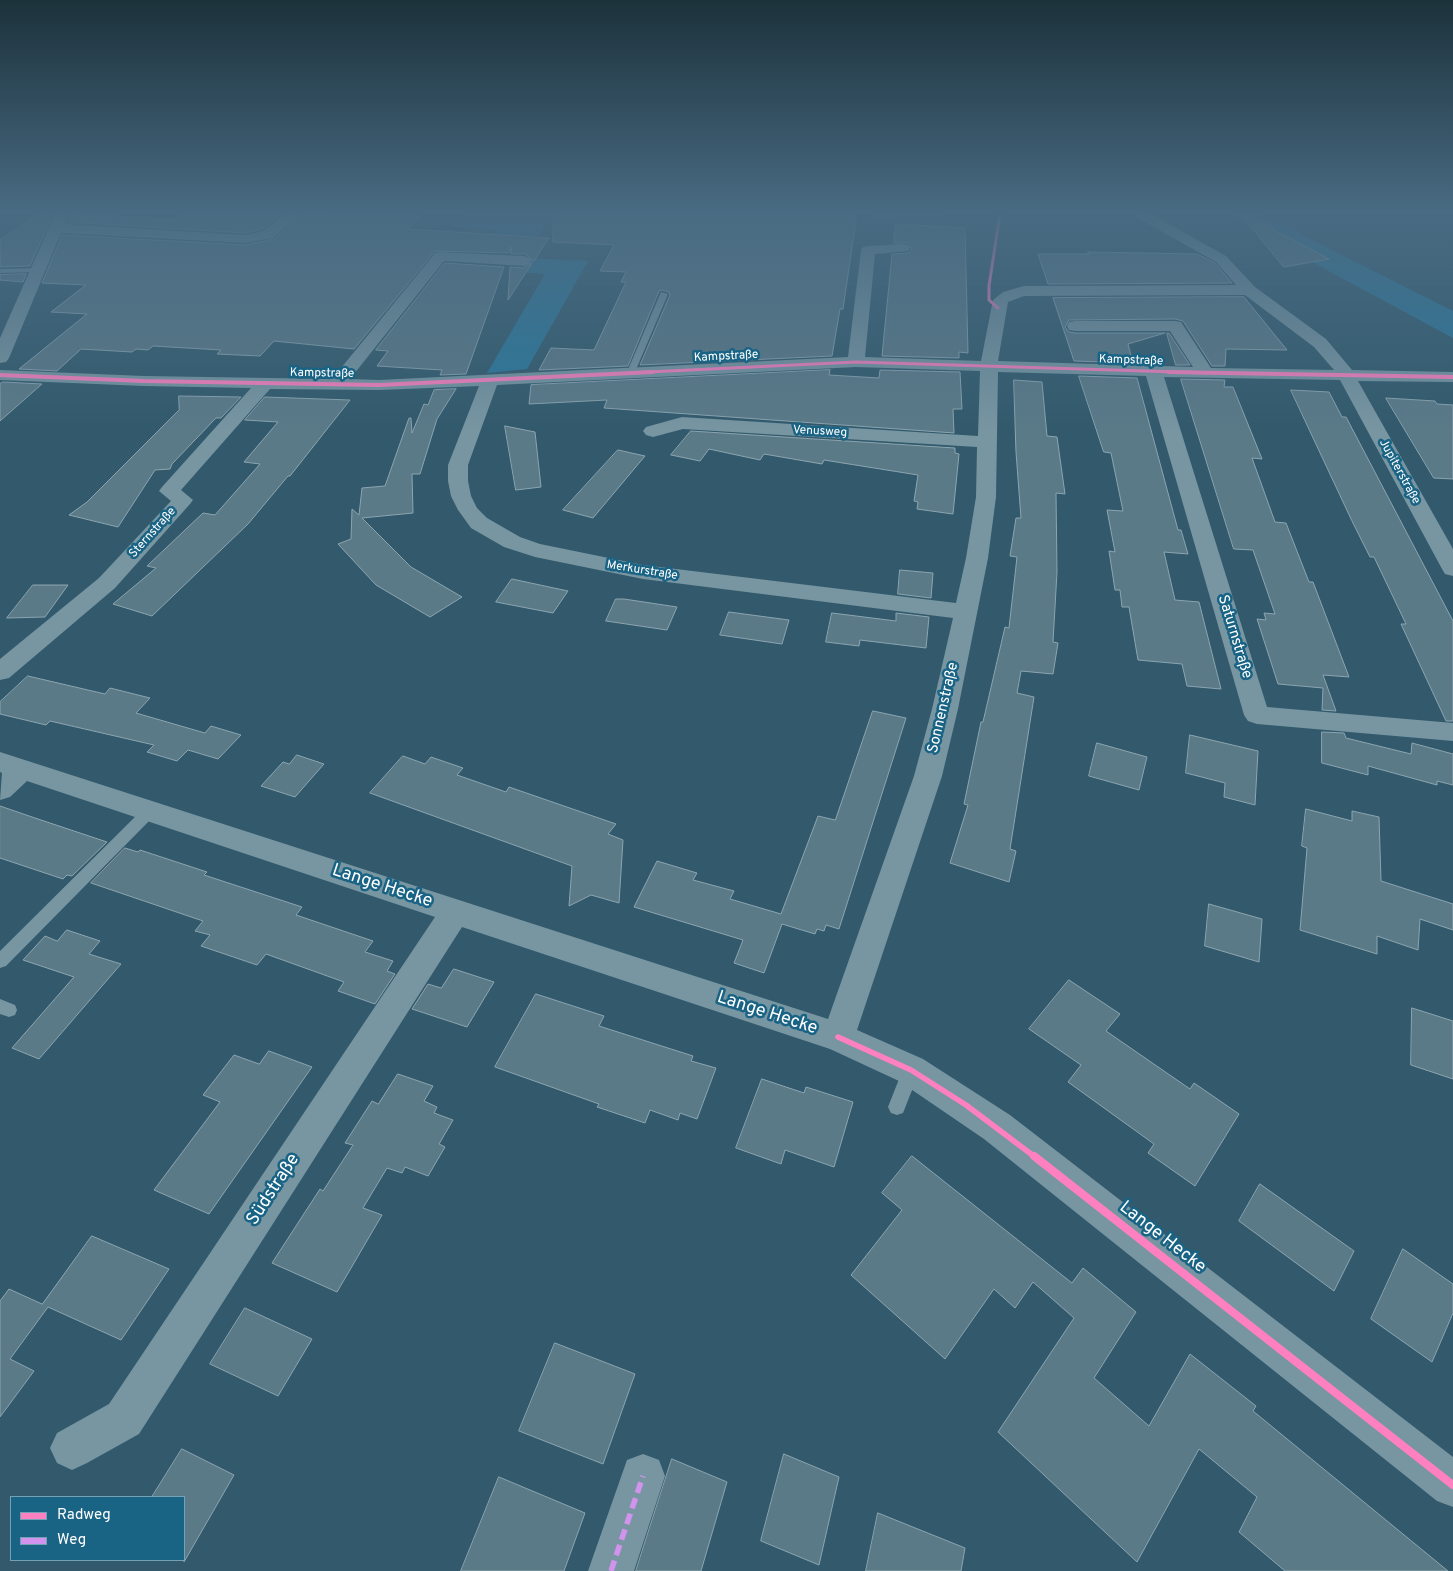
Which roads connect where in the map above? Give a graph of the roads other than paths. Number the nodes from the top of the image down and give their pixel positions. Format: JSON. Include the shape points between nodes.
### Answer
{"nodes":[{"id":1,"x":30,"y":287,"type":"edge"},
{"id":2,"x":415,"y":287,"type":"edge"},
{"id":3,"x":863,"y":287,"type":"edge"},
{"id":4,"x":1246,"y":287,"type":"edge"},
{"id":5,"x":1248,"y":290,"type":"junction"},
{"id":6,"x":664,"y":294,"type":"dead end"},
{"id":7,"x":1075,"y":326,"type":"dead end"},
{"id":8,"x":0,"y":358,"type":"edge"},
{"id":9,"x":856,"y":362,"type":"junction"},
{"id":10,"x":988,"y":365,"type":"junction"},
{"id":11,"x":631,"y":372,"type":"junction"},
{"id":12,"x":1154,"y":372,"type":"junction"},
{"id":13,"x":1206,"y":373,"type":"junction"},
{"id":14,"x":0,"y":375,"type":"edge"},
{"id":15,"x":1346,"y":375,"type":"junction"},
{"id":16,"x":1453,"y":377,"type":"edge"},
{"id":17,"x":490,"y":380,"type":"junction"},
{"id":18,"x":265,"y":383,"type":"junction"},
{"id":19,"x":337,"y":384,"type":"junction"},
{"id":20,"x":653,"y":431,"type":"dead end"},
{"id":21,"x":987,"y":442,"type":"junction"},
{"id":22,"x":1453,"y":569,"type":"edge"},
{"id":23,"x":966,"y":612,"type":"junction"},
{"id":24,"x":0,"y":672,"type":"edge"},
{"id":25,"x":1453,"y":732,"type":"edge"},
{"id":26,"x":11,"y":766,"type":"edge"},
{"id":27,"x":0,"y":790,"type":"edge"},
{"id":28,"x":149,"y":812,"type":"junction"},
{"id":29,"x":456,"y":911,"type":"junction"},
{"id":30,"x":0,"y":961,"type":"edge"},
{"id":31,"x":838,"y":1038,"type":"junction"},
{"id":32,"x":911,"y":1070,"type":"junction"},
{"id":33,"x":897,"y":1107,"type":"dead end"},
{"id":34,"x":72,"y":1448,"type":"dead end"},
{"id":35,"x":643,"y":1476,"type":"dead end"},
{"id":36,"x":1453,"y":1484,"type":"edge"},
{"id":37,"x":611,"y":1571,"type":"edge"}],
"edges":[{"from":1,"to":8,"type":"street"},
{"from":2,"to":19,"type":"street"},
{"from":3,"to":9,"type":"street"},
{"from":4,"to":5,"type":"street","name":"Jupiterstraße"},
{"from":5,"to":10,"type":"street","name":"Sonnenstraße","via":[[1046,290],[1016,293],[1001,300]]},
{"from":5,"to":15,"type":"street","name":"Jupiterstraße","via":[[1320,342]]},
{"from":6,"to":11,"type":"lane"},
{"from":7,"to":13,"type":"street","via":[[1176,326]]},
{"from":9,"to":10,"type":"street","name":"Kampstraße"},
{"from":9,"to":11,"type":"street","name":"Kampstraße"},
{"from":10,"to":12,"type":"street","name":"Kampstraße"},
{"from":10,"to":21,"type":"street","name":"Sonnenstraße"},
{"from":11,"to":17,"type":"street","name":"Kampstraße"},
{"from":12,"to":13,"type":"street","name":"Kampstraße"},
{"from":12,"to":25,"type":"street","name":"Saturnstraße","via":[[1258,715]]},
{"from":13,"to":15,"type":"street","name":"Kampstraße"},
{"from":14,"to":18,"type":"street","name":"Kampstraße"},
{"from":15,"to":16,"type":"street","name":"Kampstraße"},
{"from":15,"to":22,"type":"street","name":"Jupiterstraße"},
{"from":17,"to":19,"type":"street","name":"Kampstraße"},
{"from":17,"to":23,"type":"street","name":"Merkurstraße","via":[[458,465],[458,481],[468,510],[479,523],[512,542],[535,550],[643,572]]},
{"from":18,"to":19,"type":"street","name":"Kampstraße"},
{"from":18,"to":24,"type":"street","name":"Sternstraße","via":[[168,491],[183,500],[126,564],[86,602]]},
{"from":20,"to":21,"type":"street","name":"Venusweg","via":[[682,424]]},
{"from":21,"to":23,"type":"street","name":"Sonnenstraße","via":[[986,497]]},
{"from":23,"to":31,"type":"street","name":"Sonnenstraße","via":[[928,776]]},
{"from":26,"to":27,"type":"street"},
{"from":26,"to":28,"type":"street","name":"Lange Hecke"},
{"from":28,"to":29,"type":"street","name":"Lange Hecke"},
{"from":28,"to":30,"type":"lane"},
{"from":29,"to":31,"type":"street","name":"Lange Hecke"},
{"from":29,"to":34,"type":"street","name":"Südstraße","via":[[124,1419]]},
{"from":31,"to":32,"type":"street","name":"Lange Hecke"},
{"from":32,"to":33,"type":"lane"},
{"from":32,"to":36,"type":"street","name":"Lange Hecke","via":[[1005,1133]]},
{"from":35,"to":37,"type":"street"}]}
